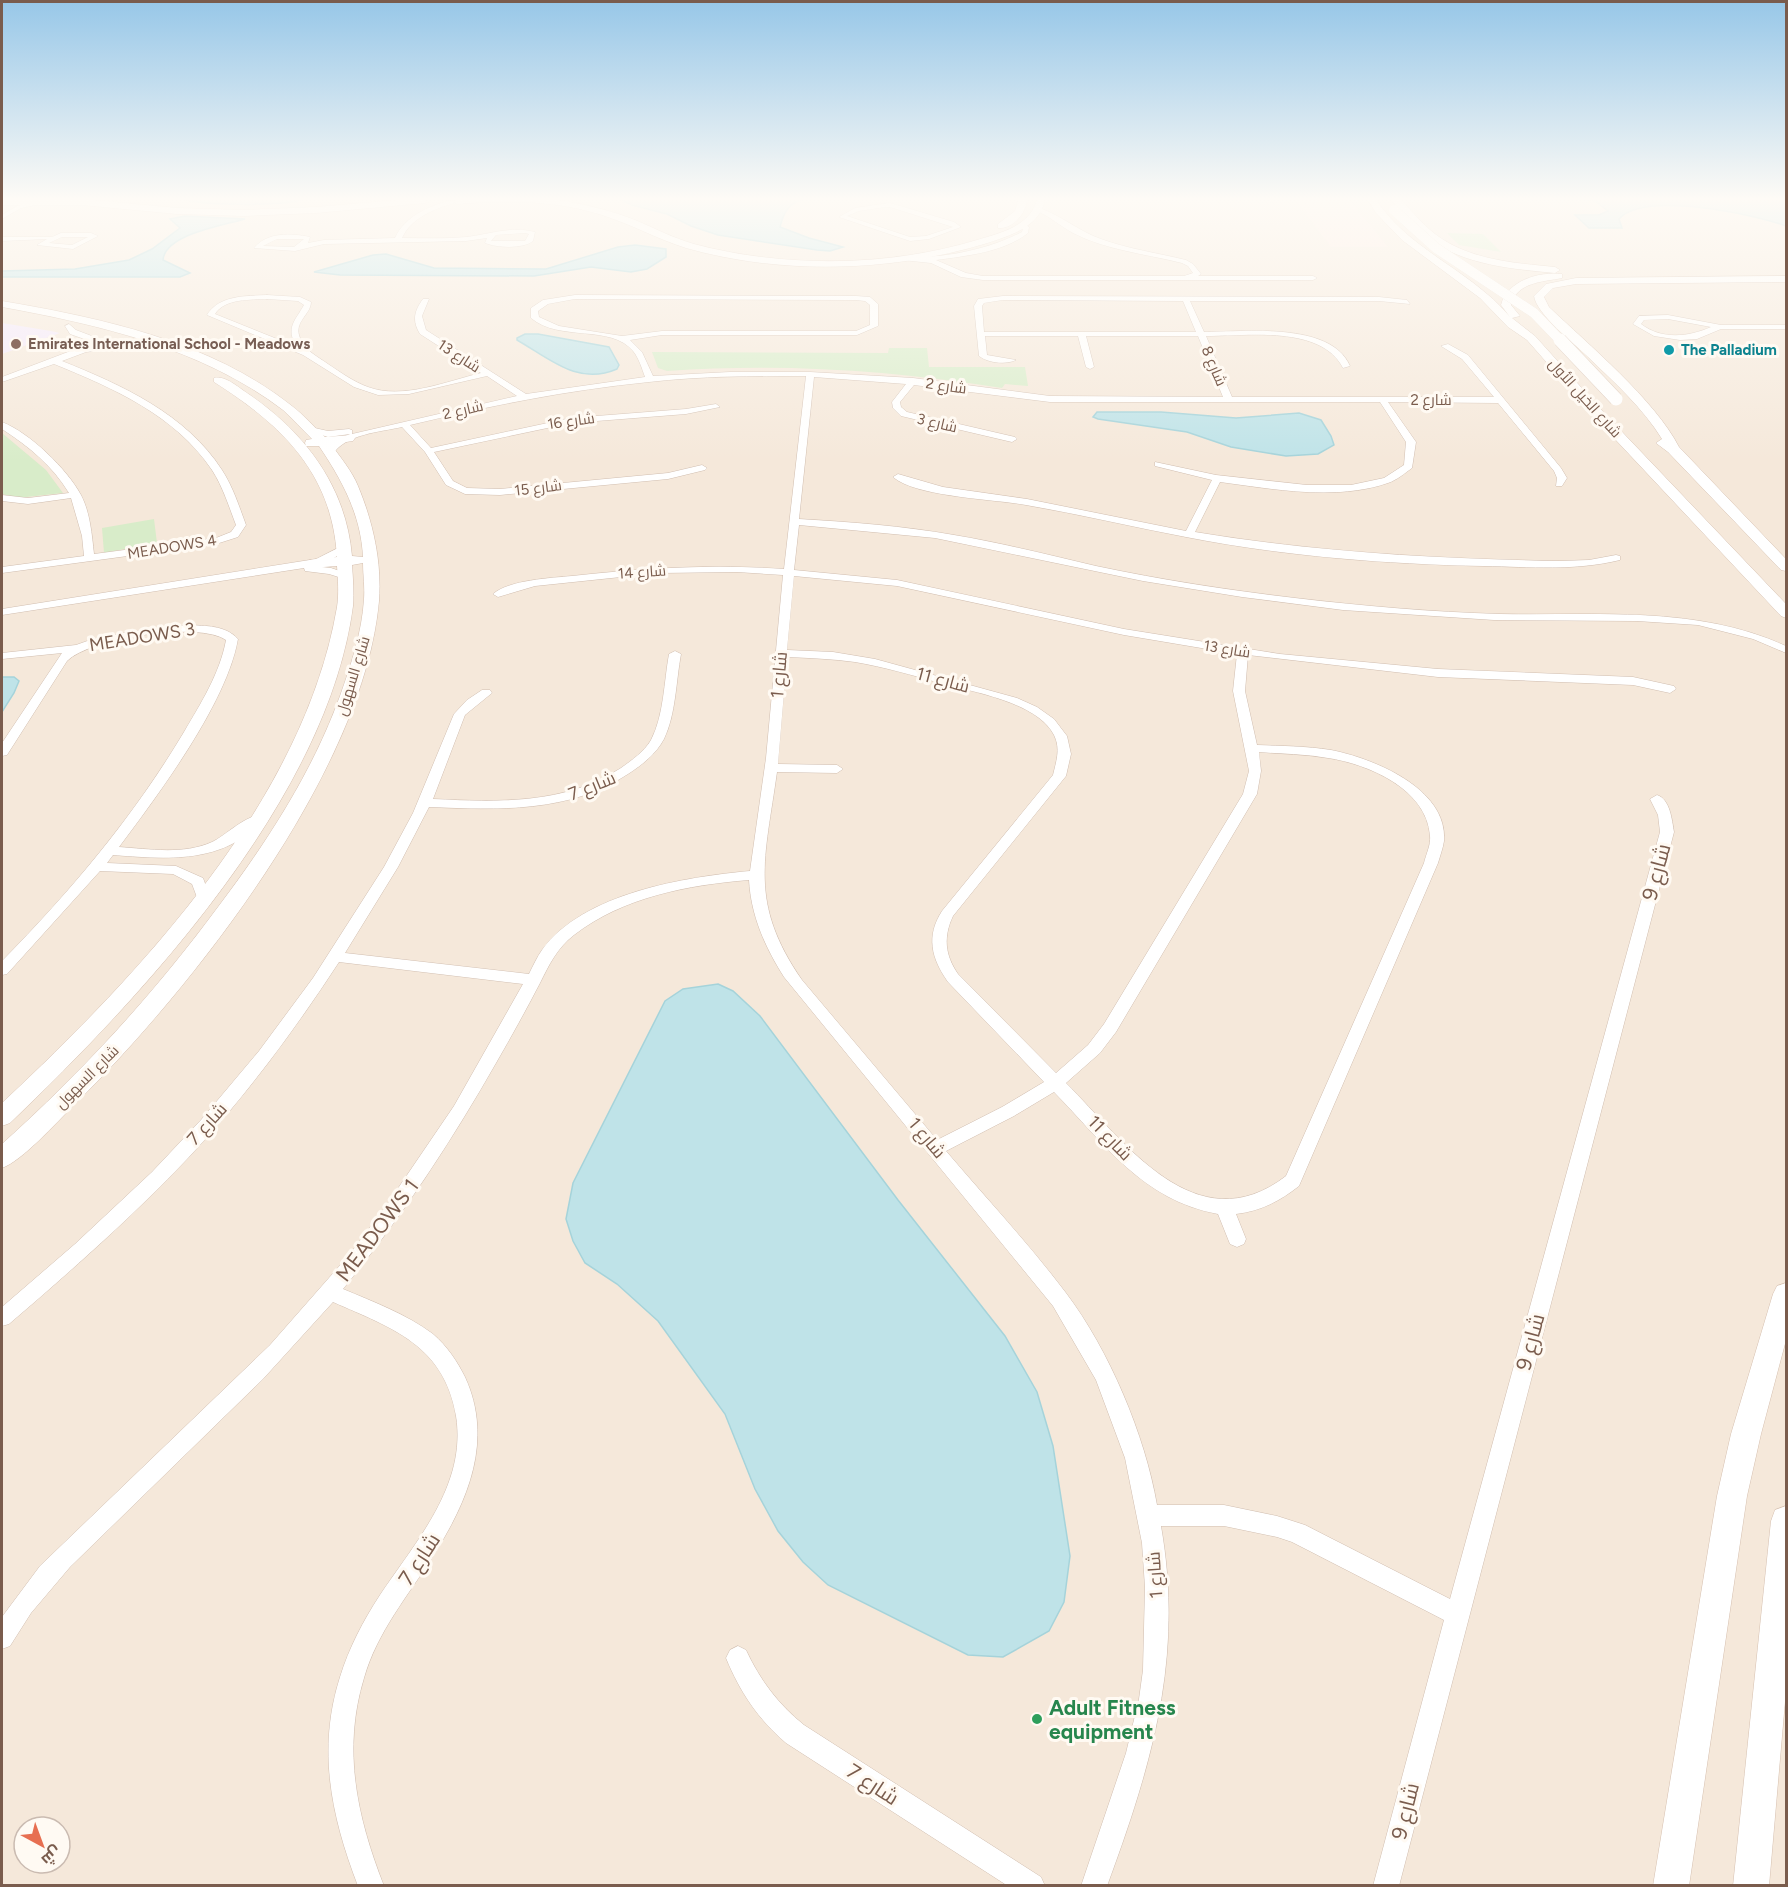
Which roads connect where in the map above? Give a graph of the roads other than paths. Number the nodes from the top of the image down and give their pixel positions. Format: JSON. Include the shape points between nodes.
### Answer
{"nodes":[{"id":1,"x":1470,"y":286,"type":"edge"},
{"id":2,"x":1494,"y":286,"type":"edge"},
{"id":3,"x":1519,"y":286,"type":"edge"},
{"id":4,"x":1550,"y":286,"type":"edge"},
{"id":5,"x":1186,"y":299,"type":"junction"},
{"id":6,"x":426,"y":301,"type":"dead end"},
{"id":7,"x":1407,"y":302,"type":"dead end"},
{"id":8,"x":2,"y":304,"type":"edge"},
{"id":9,"x":2,"y":312,"type":"edge"},
{"id":10,"x":69,"y":326,"type":"junction"},
{"id":11,"x":1721,"y":327,"type":"junction"},
{"id":12,"x":1786,"y":327,"type":"edge"},
{"id":13,"x":980,"y":333,"type":"junction"},
{"id":14,"x":1082,"y":333,"type":"junction"},
{"id":15,"x":1201,"y":334,"type":"junction"},
{"id":16,"x":1531,"y":338,"type":"junction"},
{"id":17,"x":620,"y":339,"type":"junction"},
{"id":18,"x":135,"y":344,"type":"junction"},
{"id":19,"x":1445,"y":346,"type":"dead end"},
{"id":20,"x":85,"y":350,"type":"junction"},
{"id":21,"x":306,"y":353,"type":"junction"},
{"id":22,"x":1012,"y":360,"type":"dead end"},
{"id":23,"x":54,"y":361,"type":"junction"},
{"id":24,"x":1346,"y":366,"type":"dead end"},
{"id":25,"x":1090,"y":367,"type":"dead end"},
{"id":26,"x":487,"y":374,"type":"junction"},
{"id":27,"x":810,"y":374,"type":"junction"},
{"id":28,"x":650,"y":379,"type":"junction"},
{"id":29,"x":2,"y":380,"type":"edge"},
{"id":30,"x":913,"y":381,"type":"junction"},
{"id":31,"x":525,"y":396,"type":"junction"},
{"id":32,"x":1228,"y":400,"type":"junction"},
{"id":33,"x":1383,"y":400,"type":"junction"},
{"id":34,"x":1500,"y":400,"type":"junction"},
{"id":35,"x":716,"y":407,"type":"dead end"},
{"id":36,"x":267,"y":412,"type":"junction"},
{"id":37,"x":2,"y":424,"type":"edge"},
{"id":38,"x":397,"y":425,"type":"junction"},
{"id":39,"x":353,"y":435,"type":"joint"},
{"id":40,"x":1012,"y":439,"type":"dead end"},
{"id":41,"x":320,"y":441,"type":"junction"},
{"id":42,"x":1673,"y":449,"type":"junction"},
{"id":43,"x":429,"y":451,"type":"junction"},
{"id":44,"x":1158,"y":464,"type":"dead end"},
{"id":45,"x":702,"y":468,"type":"dead end"},
{"id":46,"x":898,"y":477,"type":"dead end"},
{"id":47,"x":1217,"y":479,"type":"junction"},
{"id":48,"x":1388,"y":480,"type":"junction"},
{"id":49,"x":1559,"y":484,"type":"dead end"},
{"id":50,"x":1404,"y":486,"type":"dead end"},
{"id":51,"x":75,"y":495,"type":"junction"},
{"id":52,"x":2,"y":498,"type":"edge"},
{"id":53,"x":794,"y":522,"type":"junction"},
{"id":54,"x":1189,"y":535,"type":"junction"},
{"id":55,"x":1616,"y":558,"type":"dead end"},
{"id":56,"x":89,"y":559,"type":"junction"},
{"id":57,"x":344,"y":561,"type":"junction"},
{"id":58,"x":310,"y":564,"type":"joint"},
{"id":59,"x":1786,"y":567,"type":"edge"},
{"id":60,"x":2,"y":570,"type":"edge"},
{"id":61,"x":273,"y":572,"type":"junction"},
{"id":62,"x":788,"y":572,"type":"junction"},
{"id":63,"x":498,"y":594,"type":"dead end"},
{"id":64,"x":370,"y":603,"type":"junction"},
{"id":65,"x":2,"y":612,"type":"edge"},
{"id":66,"x":1786,"y":613,"type":"edge"},
{"id":67,"x":78,"y":648,"type":"junction"},
{"id":68,"x":1786,"y":650,"type":"edge"},
{"id":69,"x":1243,"y":652,"type":"junction"},
{"id":70,"x":675,"y":654,"type":"dead end"},
{"id":71,"x":781,"y":654,"type":"junction"},
{"id":72,"x":2,"y":656,"type":"edge"},
{"id":73,"x":1670,"y":689,"type":"dead end"},
{"id":74,"x":486,"y":693,"type":"dead end"},
{"id":75,"x":1252,"y":748,"type":"junction"},
{"id":76,"x":2,"y":752,"type":"edge"},
{"id":77,"x":771,"y":768,"type":"junction"},
{"id":78,"x":837,"y":769,"type":"dead end"},
{"id":79,"x":1657,"y":799,"type":"dead end"},
{"id":80,"x":425,"y":803,"type":"junction"},
{"id":81,"x":260,"y":817,"type":"junction"},
{"id":82,"x":111,"y":851,"type":"junction"},
{"id":83,"x":187,"y":855,"type":"junction"},
{"id":84,"x":98,"y":867,"type":"junction"},
{"id":85,"x":176,"y":870,"type":"junction"},
{"id":86,"x":757,"y":875,"type":"junction"},
{"id":87,"x":203,"y":897,"type":"junction"},
{"id":88,"x":336,"y":957,"type":"junction"},
{"id":89,"x":2,"y":970,"type":"edge"},
{"id":90,"x":534,"y":980,"type":"junction"},
{"id":91,"x":1057,"y":1083,"type":"junction"},
{"id":92,"x":2,"y":1117,"type":"edge"},
{"id":93,"x":936,"y":1148,"type":"junction"},
{"id":94,"x":2,"y":1158,"type":"edge"},
{"id":95,"x":1224,"y":1208,"type":"junction"},
{"id":96,"x":1237,"y":1239,"type":"dead end"},
{"id":97,"x":330,"y":1292,"type":"junction"},
{"id":98,"x":1786,"y":1294,"type":"edge"},
{"id":99,"x":2,"y":1318,"type":"edge"},
{"id":100,"x":1149,"y":1516,"type":"junction"},
{"id":101,"x":1786,"y":1521,"type":"edge"},
{"id":102,"x":1456,"y":1614,"type":"junction"},
{"id":103,"x":2,"y":1638,"type":"edge"},
{"id":104,"x":738,"y":1658,"type":"dead end"},
{"id":105,"x":371,"y":1886,"type":"edge"},
{"id":106,"x":1032,"y":1886,"type":"edge"},
{"id":107,"x":1094,"y":1886,"type":"edge"},
{"id":108,"x":1386,"y":1886,"type":"edge"},
{"id":109,"x":1671,"y":1886,"type":"edge"},
{"id":110,"x":1750,"y":1886,"type":"edge"}],
"edges":[{"from":1,"to":16,"type":"main road","name":"شارع الخيل الأول"},
{"from":2,"to":42,"type":"main road","name":"شارع الخيل الأول","bridge":true,"via":[[1540,318],[1650,434]]},
{"from":3,"to":16,"type":"main road","via":[[1508,295],[1506,305]]},
{"from":4,"to":42,"type":"main road","via":[[1539,296],[1545,309],[1612,375],[1672,442]]},
{"from":5,"to":7,"type":"street"},
{"from":5,"to":13,"type":"street","via":[[988,299],[978,305]]},
{"from":5,"to":15,"type":"street","name":"شارع 8"},
{"from":6,"to":26,"type":"street","name":"شارع 13","via":[[417,318],[423,332]]},
{"from":8,"to":41,"type":"main road","name":"شارع السهول","via":[[106,325],[194,354],[261,389]]},
{"from":9,"to":10,"type":"main road","name":"شارع السهول"},
{"from":10,"to":18,"type":"main road","name":"شارع السهول"},
{"from":10,"to":20,"type":"street","via":[[73,332],[94,340]]},
{"from":11,"to":11,"type":"street","via":[[1683,338],[1656,334],[1637,324],[1642,318],[1657,316]]},
{"from":11,"to":12,"type":"street"},
{"from":13,"to":14,"type":"street"},
{"from":13,"to":22,"type":"street","via":[[984,357]]},
{"from":14,"to":15,"type":"street"},
{"from":14,"to":25,"type":"street"},
{"from":15,"to":24,"type":"street","via":[[1305,337],[1333,351]]},
{"from":15,"to":32,"type":"street","name":"شارع 8"},
{"from":16,"to":66,"type":"main road","name":"شارع الخيل الأول"},
{"from":17,"to":17,"type":"street","via":[[550,326],[535,318],[534,310],[551,300],[575,297],[852,298],[874,304],[874,326],[857,333],[662,333]]},
{"from":17,"to":28,"type":"street","via":[[637,349]]},
{"from":18,"to":20,"type":"street"},
{"from":18,"to":36,"type":"main road","name":"شارع السهول","via":[[217,379]]},
{"from":19,"to":34,"type":"street","via":[[1466,357]]},
{"from":20,"to":23,"type":"street"},
{"from":21,"to":21,"type":"street","via":[[293,332],[309,306],[304,300],[244,298],[224,303],[211,312],[218,319]]},
{"from":21,"to":26,"type":"street","via":[[362,387],[383,392]]},
{"from":23,"to":29,"type":"street"},
{"from":23,"to":56,"type":"street","name":"MEADOWS 4","via":[[135,397],[191,439],[223,482],[241,525],[231,536],[216,541]]},
{"from":26,"to":31,"type":"street","name":"شارع 13"},
{"from":27,"to":28,"type":"street","name":"شارع 2"},
{"from":27,"to":30,"type":"street","name":"شارع 2"},
{"from":27,"to":53,"type":"street","name":"شارع 1"},
{"from":28,"to":31,"type":"street","name":"شارع 2"},
{"from":30,"to":32,"type":"street","name":"شارع 2","via":[[1042,398]]},
{"from":30,"to":40,"type":"street","name":"شارع 3","via":[[896,402],[903,414]]},
{"from":31,"to":38,"type":"street","name":"شارع 2"},
{"from":32,"to":33,"type":"street","name":"شارع 2"},
{"from":33,"to":34,"type":"street","name":"شارع 2"},
{"from":33,"to":48,"type":"street","via":[[1414,449],[1406,469]]},
{"from":34,"to":49,"type":"street","via":[[1561,473]]},
{"from":35,"to":43,"type":"street","name":"شارع 16","via":[[569,421]]},
{"from":36,"to":41,"type":"main road","via":[[306,441]]},
{"from":36,"to":57,"type":"main road","name":"شارع السهول","via":[[320,474],[337,511]]},
{"from":37,"to":51,"type":"street","via":[[51,461]]},
{"from":38,"to":39,"type":"street","name":"شارع 2","via":[[372,435]]},
{"from":38,"to":43,"type":"street","name":"شارع 15"},
{"from":39,"to":41,"type":"main road"},
{"from":41,"to":64,"type":"main road","name":"شارع السهول","via":[[351,484],[363,516],[371,562]]},
{"from":42,"to":59,"type":"main road","name":"شارع الخيل الأول"},
{"from":43,"to":45,"type":"street","name":"شارع 15","via":[[449,483],[465,491],[482,493],[668,476]]},
{"from":44,"to":47,"type":"street"},
{"from":46,"to":54,"type":"street","via":[[922,485]]},
{"from":47,"to":48,"type":"street","via":[[1307,489],[1347,488]]},
{"from":47,"to":54,"type":"street"},
{"from":48,"to":50,"type":"street"},
{"from":51,"to":52,"type":"street","via":[[27,501]]},
{"from":51,"to":56,"type":"street","via":[[86,523]]},
{"from":53,"to":62,"type":"street","name":"شارع 1"},
{"from":53,"to":68,"type":"street","via":[[932,535],[1143,578],[1349,606],[1487,616],[1693,620],[1740,630]]},
{"from":54,"to":55,"type":"street","via":[[1311,551],[1424,560],[1582,564]]},
{"from":56,"to":60,"type":"street","name":"MEADOWS 4"},
{"from":57,"to":58,"type":"main road"},
{"from":57,"to":61,"type":"street","via":[[322,569]]},
{"from":57,"to":64,"type":"main road","via":[[361,562]]},
{"from":57,"to":81,"type":"main road","name":"شارع السهول","via":[[345,607],[329,675],[290,765]]},
{"from":58,"to":61,"type":"street"},
{"from":61,"to":65,"type":"street"},
{"from":62,"to":63,"type":"street","name":"شارع 14","via":[[650,571],[534,583]]},
{"from":62,"to":69,"type":"street","name":"شارع 13","via":[[897,583],[1124,632]]},
{"from":62,"to":71,"type":"street","name":"شارع 1"},
{"from":64,"to":94,"type":"main road","name":"شارع السهول","via":[[356,676],[336,730],[267,855],[171,985],[117,1047]]},
{"from":67,"to":72,"type":"street"},
{"from":67,"to":76,"type":"street","name":"MEADOWS 3","via":[[66,655]]},
{"from":67,"to":82,"type":"street","name":"MEADOWS 3","via":[[93,642],[190,628],[213,628],[232,639],[215,686],[191,731]]},
{"from":69,"to":73,"type":"street","name":"شارع 13","via":[[1438,673],[1633,681]]},
{"from":69,"to":75,"type":"street","via":[[1239,691]]},
{"from":70,"to":80,"type":"street","name":"شارع 7","via":[[659,736],[640,761],[625,772],[585,791],[539,803]]},
{"from":71,"to":77,"type":"street","name":"شارع 1"},
{"from":71,"to":91,"type":"street","name":"شارع 11","via":[[880,663],[1005,697],[1056,718],[1065,746],[1059,776],[947,914],[938,945],[945,968],[953,978]]},
{"from":74,"to":80,"type":"street","name":"شارع 7","via":[[460,714]]},
{"from":75,"to":91,"type":"street","via":[[1254,783],[1239,817],[1101,1042]]},
{"from":75,"to":95,"type":"street","name":"شارع 11","via":[[1348,758],[1412,783],[1432,815],[1437,836],[1293,1181],[1273,1197],[1246,1207]]},
{"from":77,"to":78,"type":"street"},
{"from":77,"to":86,"type":"street","name":"شارع 1"},
{"from":79,"to":102,"type":"street","name":"شارع 9","via":[[1667,832]]},
{"from":80,"to":88,"type":"street","name":"شارع 7"},
{"from":81,"to":83,"type":"street","via":[[226,842]]},
{"from":81,"to":87,"type":"main road","name":"شارع السهول"},
{"from":82,"to":83,"type":"street"},
{"from":82,"to":84,"type":"street","name":"MEADOWS 3"},
{"from":83,"to":85,"type":"street"},
{"from":84,"to":85,"type":"street"},
{"from":84,"to":89,"type":"street","name":"MEADOWS 3"},
{"from":85,"to":87,"type":"street","via":[[198,881]]},
{"from":86,"to":90,"type":"street","name":"MEADOWS 1","via":[[683,884],[600,911],[569,928],[558,939]]},
{"from":86,"to":93,"type":"street","name":"شارع 1","via":[[759,906],[776,953],[809,999]]},
{"from":87,"to":92,"type":"main road","name":"شارع السهول","via":[[85,1038]]},
{"from":88,"to":90,"type":"street"},
{"from":88,"to":99,"type":"street","name":"شارع 7","via":[[206,1127],[108,1225]]},
{"from":90,"to":97,"type":"street","name":"MEADOWS 1","via":[[457,1118]]},
{"from":91,"to":93,"type":"street"},
{"from":91,"to":95,"type":"street","name":"شارع 11","via":[[1162,1188],[1202,1205]]},
{"from":93,"to":100,"type":"street","name":"شارع 1","via":[[1078,1326],[1127,1429]]},
{"from":95,"to":96,"type":"street"},
{"from":97,"to":103,"type":"street","name":"MEADOWS 1","via":[[276,1352],[43,1579]]},
{"from":97,"to":105,"type":"street","name":"شارع 7","via":[[424,1339],[444,1358],[467,1409],[469,1440],[464,1473],[451,1508],[371,1632],[347,1694],[340,1738],[341,1793]]},
{"from":98,"to":109,"type":"main road","via":[[1732,1496]]},
{"from":100,"to":102,"type":"street","via":[[1221,1514],[1272,1524]]},
{"from":100,"to":107,"type":"street","name":"شارع 1","via":[[1157,1606],[1150,1705],[1123,1808]]},
{"from":101,"to":110,"type":"main road"},
{"from":102,"to":108,"type":"street","name":"شارع 9"},
{"from":104,"to":106,"type":"street","name":"شارع 7","via":[[754,1692],[779,1722]]}]}
